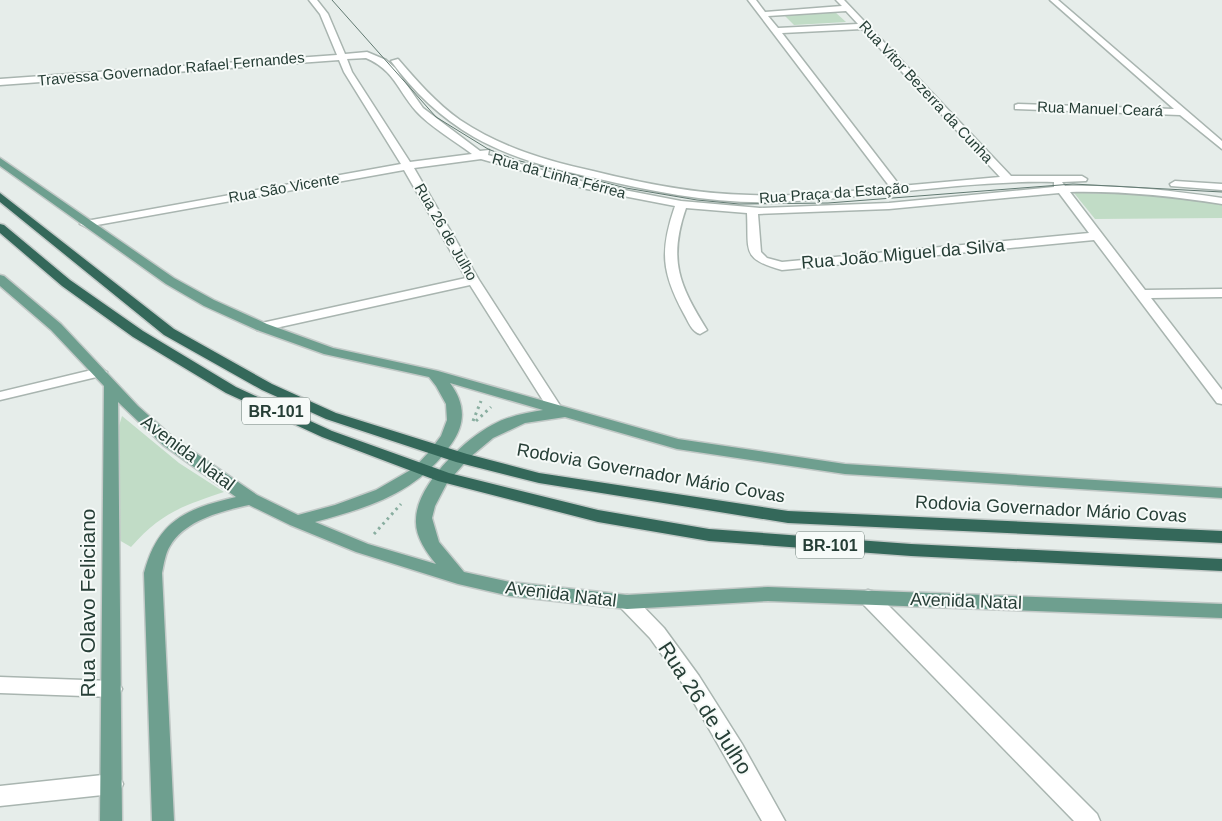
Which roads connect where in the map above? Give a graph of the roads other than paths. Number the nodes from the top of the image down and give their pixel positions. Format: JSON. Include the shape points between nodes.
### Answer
{"nodes":[{"id":1,"x":313,"y":0,"type":"edge"},
{"id":2,"x":752,"y":0,"type":"edge"},
{"id":3,"x":1054,"y":0,"type":"edge"},
{"id":4,"x":844,"y":3,"type":"edge"},
{"id":5,"x":763,"y":14,"type":"junction"},
{"id":6,"x":865,"y":26,"type":"junction"},
{"id":7,"x":776,"y":31,"type":"junction"},
{"id":8,"x":341,"y":55,"type":"junction"},
{"id":9,"x":367,"y":55,"type":"junction"},
{"id":10,"x":0,"y":82,"type":"edge"},
{"id":11,"x":1018,"y":107,"type":"dead end"},
{"id":12,"x":1183,"y":112,"type":"junction"},
{"id":13,"x":496,"y":145,"type":"junction"},
{"id":14,"x":1222,"y":146,"type":"edge"},
{"id":15,"x":481,"y":156,"type":"junction"},
{"id":16,"x":0,"y":161,"type":"edge"},
{"id":17,"x":407,"y":166,"type":"junction"},
{"id":18,"x":1051,"y":178,"type":"junction"},
{"id":19,"x":1008,"y":179,"type":"junction"},
{"id":20,"x":1222,"y":187,"type":"edge"},
{"id":21,"x":896,"y":189,"type":"junction"},
{"id":22,"x":1064,"y":189,"type":"junction"},
{"id":23,"x":0,"y":196,"type":"edge"},
{"id":24,"x":1222,"y":201,"type":"edge"},
{"id":25,"x":681,"y":204,"type":"junction"},
{"id":26,"x":756,"y":211,"type":"junction"},
{"id":27,"x":86,"y":224,"type":"junction"},
{"id":28,"x":0,"y":227,"type":"edge"},
{"id":29,"x":1098,"y":236,"type":"junction"},
{"id":30,"x":0,"y":279,"type":"edge"},
{"id":31,"x":473,"y":280,"type":"junction"},
{"id":32,"x":1222,"y":293,"type":"edge"},
{"id":33,"x":1142,"y":294,"type":"junction"},
{"id":34,"x":262,"y":327,"type":"junction"},
{"id":35,"x":700,"y":330,"type":"dead end"},
{"id":36,"x":433,"y":374,"type":"junction"},
{"id":37,"x":105,"y":379,"type":"junction"},
{"id":38,"x":0,"y":396,"type":"edge"},
{"id":39,"x":1222,"y":400,"type":"edge"},
{"id":40,"x":561,"y":410,"type":"junction"},
{"id":41,"x":440,"y":451,"type":"junction"},
{"id":42,"x":462,"y":458,"type":"junction"},
{"id":43,"x":422,"y":470,"type":"junction"},
{"id":44,"x":444,"y":477,"type":"junction"},
{"id":45,"x":1222,"y":493,"type":"edge"},
{"id":46,"x":250,"y":499,"type":"junction"},
{"id":47,"x":296,"y":521,"type":"junction"},
{"id":48,"x":1222,"y":537,"type":"edge"},
{"id":49,"x":1222,"y":565,"type":"edge"},
{"id":50,"x":458,"y":577,"type":"junction"},
{"id":51,"x":868,"y":597,"type":"junction"},
{"id":52,"x":627,"y":602,"type":"junction"},
{"id":53,"x":1222,"y":611,"type":"edge"},
{"id":54,"x":0,"y":684,"type":"edge"},
{"id":55,"x":112,"y":689,"type":"junction"},
{"id":56,"x":112,"y":784,"type":"junction"},
{"id":57,"x":0,"y":796,"type":"edge"},
{"id":58,"x":111,"y":821,"type":"edge"},
{"id":59,"x":162,"y":821,"type":"edge"},
{"id":60,"x":774,"y":821,"type":"edge"},
{"id":61,"x":1089,"y":821,"type":"edge"}],
"edges":[{"from":1,"to":8,"type":"street","via":[[324,14]]},
{"from":2,"to":5,"type":"street"},
{"from":3,"to":12,"type":"street"},
{"from":4,"to":5,"type":"street"},
{"from":4,"to":6,"type":"street","name":"Rua Vitor Bezerra da Cunha"},
{"from":5,"to":7,"type":"street"},
{"from":6,"to":7,"type":"street"},
{"from":6,"to":19,"type":"street","name":"Rua Vitor Bezerra da Cunha"},
{"from":7,"to":21,"type":"street"},
{"from":8,"to":9,"type":"street","name":"Rua da Linha Férrea"},
{"from":8,"to":10,"type":"street","name":"Travessa Governador Rafael Fernandes"},
{"from":8,"to":17,"type":"street","name":"Rua 26 de Julho","via":[[348,72]]},
{"from":9,"to":13,"type":"street","name":"Rua Praça da Estação","via":[[388,54],[434,105],[465,129]]},
{"from":9,"to":15,"type":"street","name":"Rua da Linha Férrea","via":[[392,70],[420,110]]},
{"from":11,"to":12,"type":"street","name":"Rua Manuel Ceará"},
{"from":12,"to":14,"type":"street"},
{"from":13,"to":15,"type":"street"},
{"from":13,"to":21,"type":"street","name":"Rua Praça da Estação","via":[[588,173],[697,194],[771,199]]},
{"from":15,"to":17,"type":"street","name":"Rua São Vicente"},
{"from":15,"to":25,"type":"street","name":"Rua da Linha Férrea","via":[[587,186]]},
{"from":16,"to":27,"type":"main road"},
{"from":17,"to":27,"type":"street","name":"Rua São Vicente"},
{"from":17,"to":31,"type":"street","name":"Rua 26 de Julho"},
{"from":18,"to":19,"type":"street","name":"Rua Praça da Estação"},
{"from":18,"to":20,"type":"street","name":"Rua Praça da Estação"},
{"from":18,"to":22,"type":"street"},
{"from":19,"to":21,"type":"street","name":"Rua Praça da Estação"},
{"from":22,"to":24,"type":"street","name":"Rua Praça da Estação","via":[[1157,191]]},
{"from":22,"to":26,"type":"street","name":"Rua Praça da Estação","via":[[889,206]]},
{"from":22,"to":29,"type":"street"},
{"from":23,"to":41,"type":"highway","name":"Rodovia Governador Mário Covas","number":"BR-101","via":[[169,332],[267,387],[331,416]]},
{"from":25,"to":26,"type":"street","name":"Rua da Linha Férrea"},
{"from":25,"to":35,"type":"street","via":[[671,238],[671,266],[674,283]]},
{"from":26,"to":29,"type":"street","name":"Rua João Miguel da Silva","via":[[755,253],[763,261],[782,266]]},
{"from":27,"to":34,"type":"main road","via":[[170,281],[210,304]]},
{"from":28,"to":43,"type":"highway","number":"BR-101","via":[[66,283],[138,334],[231,390],[327,434]]},
{"from":29,"to":33,"type":"street"},
{"from":30,"to":37,"type":"main road","name":"Avenida Natal","via":[[56,327]]},
{"from":31,"to":34,"type":"street"},
{"from":31,"to":40,"type":"street","name":"Rua 26 de Julho"},
{"from":32,"to":33,"type":"street"},
{"from":33,"to":39,"type":"street"},
{"from":34,"to":36,"type":"main road","via":[[329,351]]},
{"from":36,"to":40,"type":"main road"},
{"from":36,"to":41,"type":"main road","via":[[447,388],[456,414],[452,430]]},
{"from":37,"to":38,"type":"street"},
{"from":37,"to":46,"type":"main road","name":"Avenida Natal","via":[[169,442]]},
{"from":37,"to":55,"type":"main road","name":"Rua Olavo Feliciano"},
{"from":40,"to":42,"type":"main road","via":[[521,419],[499,428]]},
{"from":40,"to":45,"type":"main road","via":[[677,444],[845,469]]},
{"from":41,"to":42,"type":"highway","name":"Rodovia Governador Mário Covas","number":"BR-101"},
{"from":41,"to":43,"type":"main road"},
{"from":42,"to":44,"type":"main road"},
{"from":42,"to":48,"type":"highway","name":"Rodovia Governador Mário Covas","number":"BR-101","via":[[539,478],[788,517]]},
{"from":43,"to":44,"type":"highway","number":"BR-101"},
{"from":43,"to":47,"type":"main road","via":[[369,500]]},
{"from":44,"to":49,"type":"highway","number":"BR-101","via":[[598,516],[709,535],[911,550]]},
{"from":44,"to":50,"type":"main road","via":[[429,499],[424,519],[427,536],[437,554]]},
{"from":46,"to":47,"type":"main road","name":"Avenida Natal"},
{"from":46,"to":59,"type":"main road","via":[[213,510],[183,524],[165,540],[157,557],[153,573]]},
{"from":47,"to":50,"type":"main road","name":"Avenida Natal","via":[[362,548]]},
{"from":50,"to":52,"type":"main road","name":"Avenida Natal","via":[[510,589]]},
{"from":51,"to":52,"type":"main road","name":"Avenida Natal","via":[[768,594]]},
{"from":51,"to":53,"type":"main road","name":"Avenida Natal"},
{"from":51,"to":61,"type":"street"},
{"from":52,"to":60,"type":"street","name":"Rua 26 de Julho","via":[[661,638],[691,682],[736,752]]},
{"from":54,"to":55,"type":"street"},
{"from":55,"to":56,"type":"main road","name":"Rua Olavo Feliciano"},
{"from":56,"to":57,"type":"street"},
{"from":56,"to":58,"type":"main road","name":"Rua Olavo Feliciano"}]}
